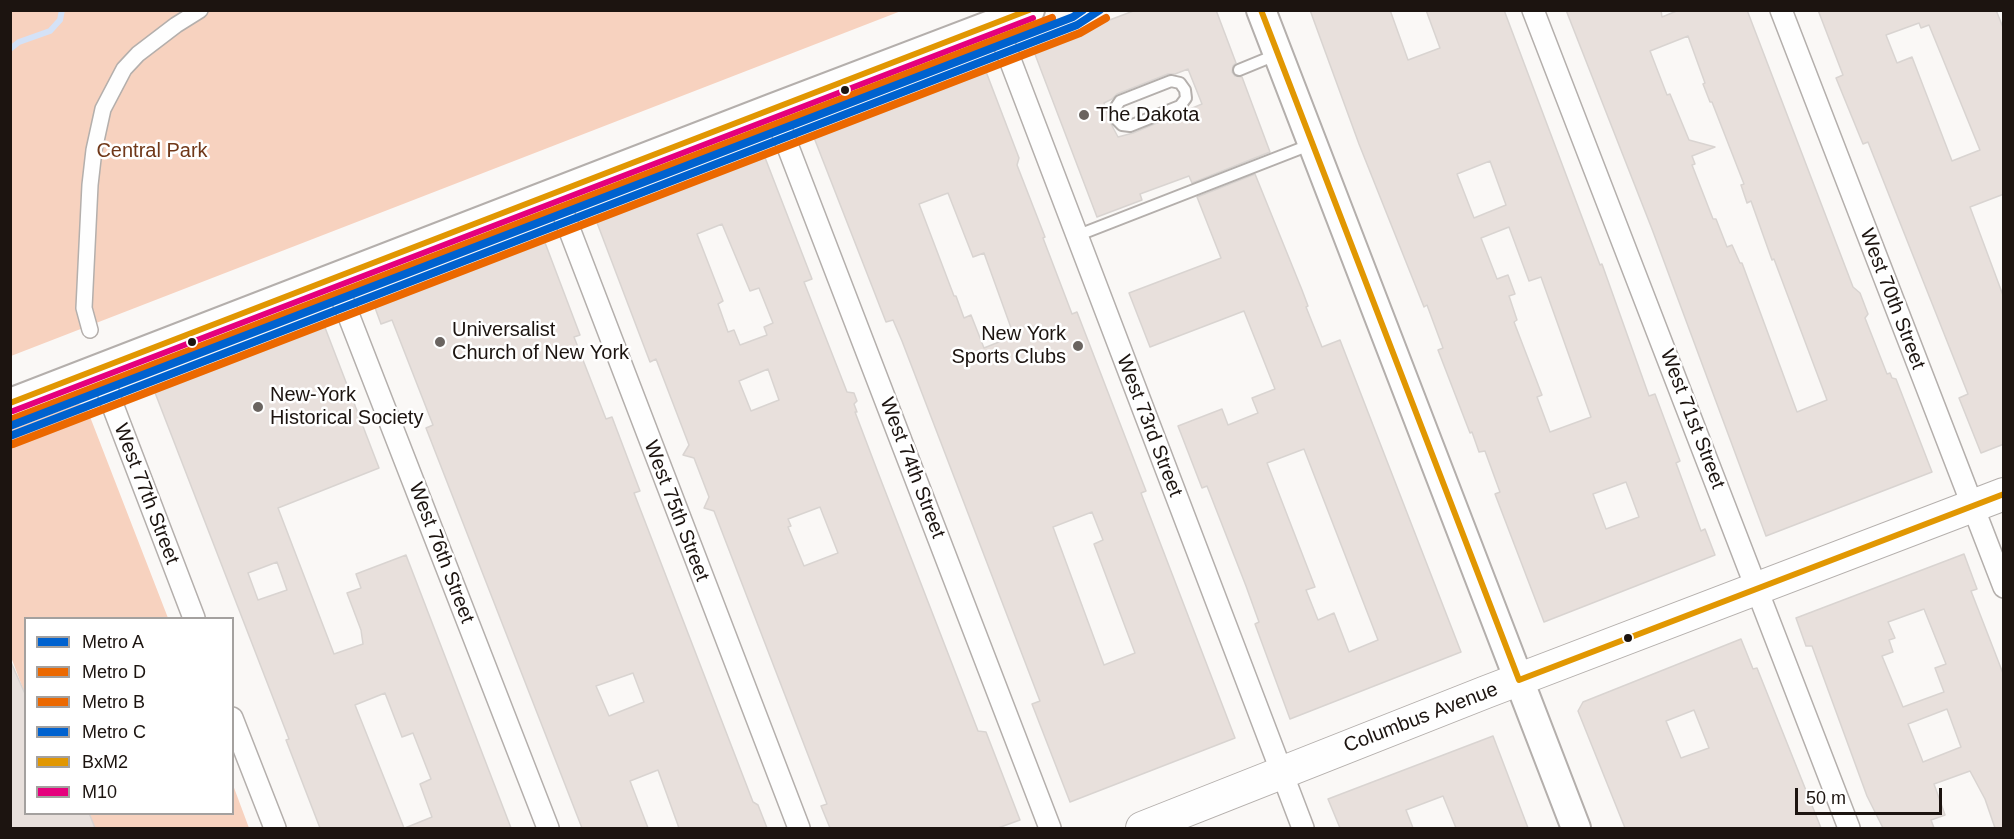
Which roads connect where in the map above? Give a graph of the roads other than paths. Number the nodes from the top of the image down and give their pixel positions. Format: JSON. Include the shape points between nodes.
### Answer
{"nodes":[{"id":1,"x":200,"y":10,"type":"edge"},
{"id":2,"x":1030,"y":10,"type":"edge"},
{"id":3,"x":1262,"y":10,"type":"edge"},
{"id":4,"x":1533,"y":10,"type":"edge"},
{"id":5,"x":1781,"y":10,"type":"edge"},
{"id":6,"x":996,"y":24,"type":"junction"},
{"id":7,"x":1279,"y":54,"type":"junction"},
{"id":8,"x":1239,"y":70,"type":"dead end"},
{"id":9,"x":1190,"y":88,"type":"joint"},
{"id":10,"x":773,"y":108,"type":"junction"},
{"id":11,"x":1313,"y":144,"type":"junction"},
{"id":12,"x":555,"y":192,"type":"junction"},
{"id":13,"x":1076,"y":236,"type":"junction"},
{"id":14,"x":334,"y":278,"type":"junction"},
{"id":15,"x":90,"y":330,"type":"dead end"},
{"id":16,"x":101,"y":368,"type":"junction"},
{"id":17,"x":10,"y":403,"type":"edge"},
{"id":18,"x":2004,"y":494,"type":"edge"},
{"id":19,"x":1972,"y":506,"type":"junction"},
{"id":20,"x":2004,"y":587,"type":"edge"},
{"id":21,"x":1757,"y":589,"type":"junction"},
{"id":22,"x":194,"y":617,"type":"edge"},
{"id":23,"x":1519,"y":680,"type":"junction"},
{"id":24,"x":234,"y":722,"type":"edge"},
{"id":25,"x":1282,"y":773,"type":"junction"},
{"id":26,"x":276,"y":828,"type":"edge"},
{"id":27,"x":548,"y":828,"type":"edge"},
{"id":28,"x":799,"y":828,"type":"edge"},
{"id":29,"x":1050,"y":828,"type":"edge"},
{"id":30,"x":1142,"y":828,"type":"edge"},
{"id":31,"x":1303,"y":828,"type":"edge"},
{"id":32,"x":1576,"y":828,"type":"edge"},
{"id":33,"x":1849,"y":828,"type":"edge"}],
"edges":[{"from":1,"to":15,"type":"street","via":[[152,42],[124,69],[103,109],[90,184],[84,308]]},
{"from":2,"to":6,"type":"main road"},
{"from":3,"to":7,"type":"main road"},
{"from":4,"to":21,"type":"street","name":"West 71st Street"},
{"from":5,"to":19,"type":"street","name":"West 70th Street"},
{"from":6,"to":10,"type":"main road"},
{"from":6,"to":13,"type":"street","name":"West 73rd Street"},
{"from":7,"to":8,"type":"lane"},
{"from":7,"to":11,"type":"main road"},
{"from":9,"to":9,"type":"lane","via":[[1168,81],[1120,101],[1115,117],[1122,125],[1132,125],[1180,106]]},
{"from":10,"to":12,"type":"main road"},
{"from":10,"to":29,"type":"street","name":"West 74th Street"},
{"from":11,"to":13,"type":"lane"},
{"from":11,"to":23,"type":"main road"},
{"from":12,"to":14,"type":"main road"},
{"from":12,"to":28,"type":"street","name":"West 75th Street"},
{"from":13,"to":25,"type":"street","name":"West 73rd Street"},
{"from":14,"to":16,"type":"main road"},
{"from":14,"to":27,"type":"street","name":"West 76th Street"},
{"from":16,"to":17,"type":"main road"},
{"from":16,"to":22,"type":"street","name":"West 77th Street"},
{"from":18,"to":19,"type":"main road","name":"Columbus Avenue"},
{"from":19,"to":20,"type":"street","name":"West 70th Street"},
{"from":19,"to":21,"type":"main road","name":"Columbus Avenue"},
{"from":21,"to":23,"type":"main road","name":"Columbus Avenue"},
{"from":21,"to":33,"type":"street","name":"West 71st Street"},
{"from":23,"to":25,"type":"main road","name":"Columbus Avenue"},
{"from":23,"to":32,"type":"main road"},
{"from":24,"to":26,"type":"street"},
{"from":25,"to":30,"type":"main road","name":"Columbus Avenue"},
{"from":25,"to":31,"type":"street","name":"West 73rd Street"}]}
